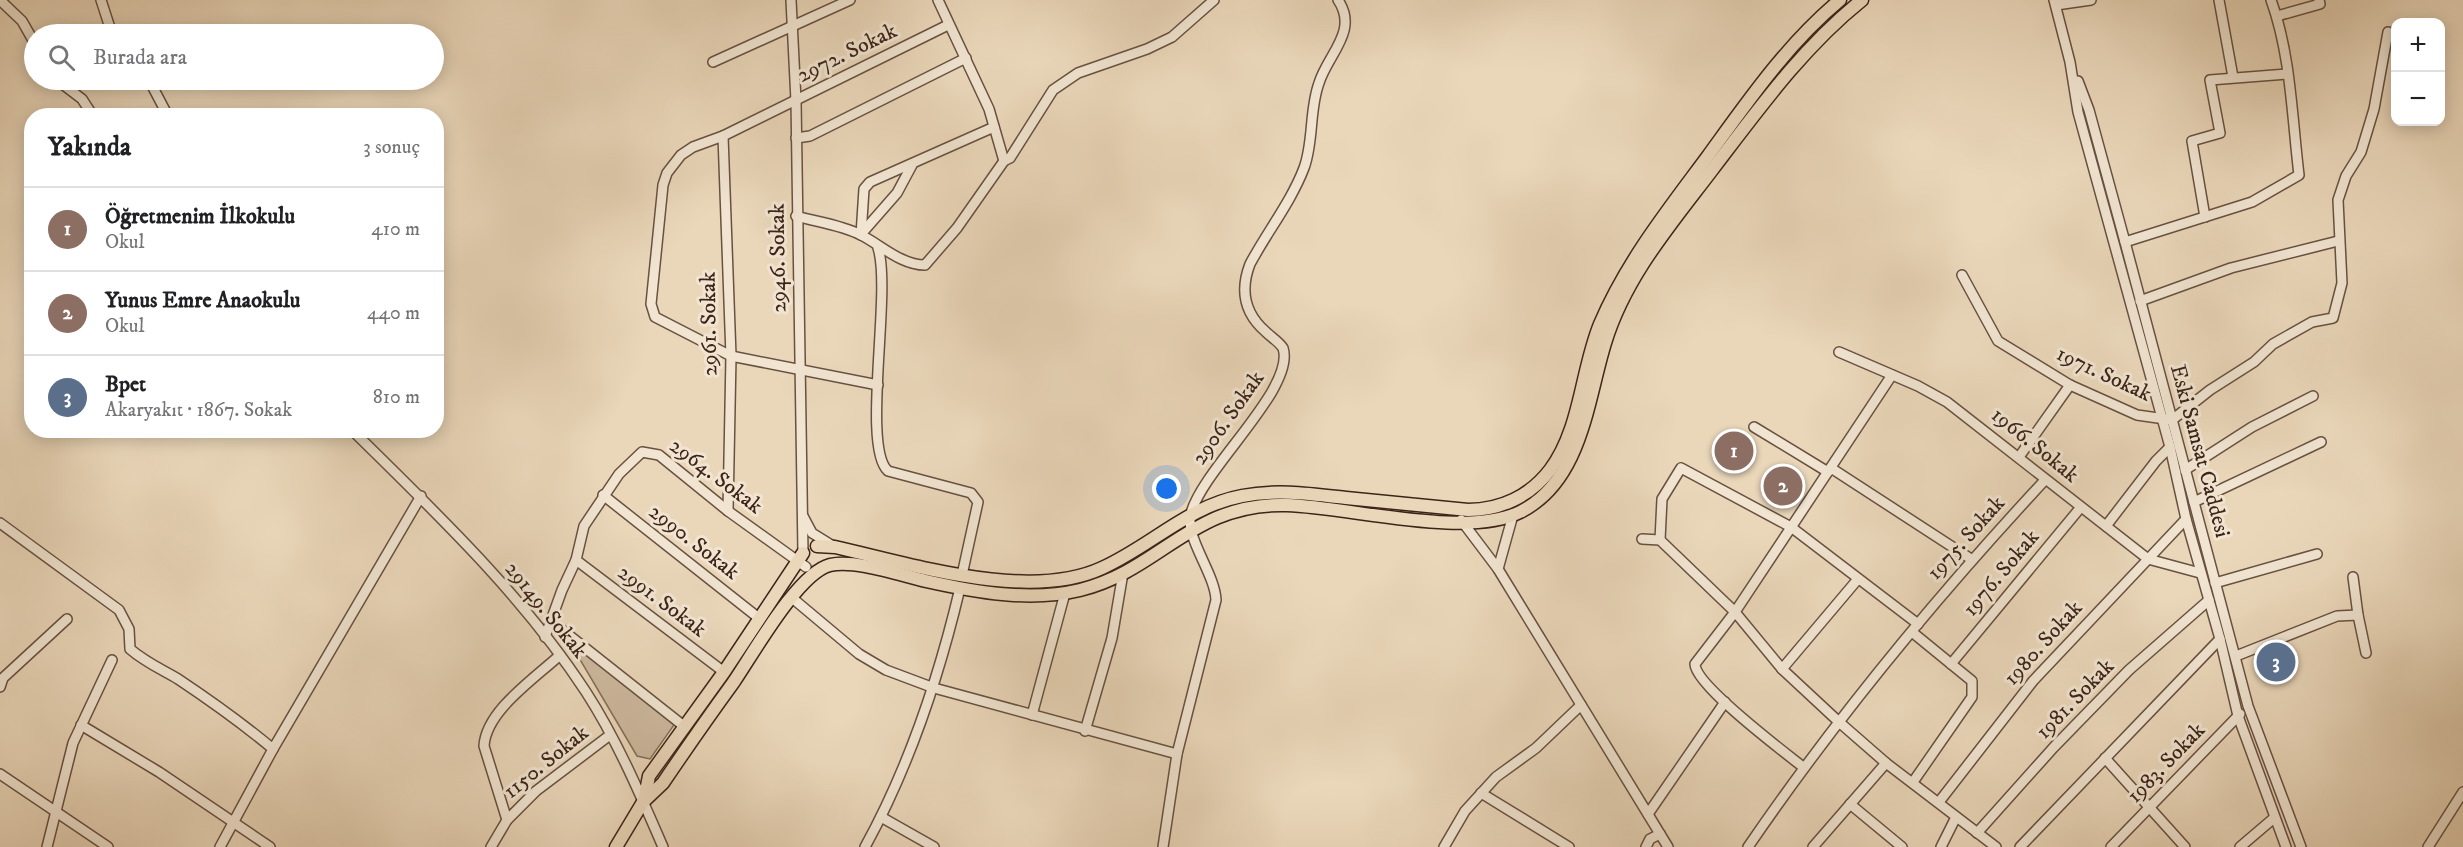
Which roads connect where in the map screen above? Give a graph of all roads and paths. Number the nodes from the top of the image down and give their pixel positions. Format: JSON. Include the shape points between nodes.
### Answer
{"nodes":[{"id":1,"x":0,"y":0,"type":"edge"},
{"id":2,"x":101,"y":0,"type":"edge"},
{"id":3,"x":791,"y":0,"type":"edge"},
{"id":4,"x":850,"y":0,"type":"edge"},
{"id":5,"x":938,"y":0,"type":"edge"},
{"id":6,"x":1214,"y":0,"type":"edge"},
{"id":7,"x":1338,"y":0,"type":"edge"},
{"id":8,"x":1840,"y":0,"type":"edge"},
{"id":9,"x":1862,"y":0,"type":"edge"},
{"id":10,"x":2091,"y":0,"type":"edge"},
{"id":11,"x":2219,"y":0,"type":"edge"},
{"id":12,"x":2271,"y":0,"type":"edge"},
{"id":13,"x":2319,"y":0,"type":"edge"},
{"id":14,"x":2055,"y":3,"type":"edge"},
{"id":15,"x":10,"y":4,"type":"edge"},
{"id":16,"x":2277,"y":16,"type":"junction"},
{"id":17,"x":24,"y":24,"type":"edge"},
{"id":18,"x":109,"y":24,"type":"edge"},
{"id":19,"x":948,"y":25,"type":"junction"},
{"id":20,"x":794,"y":27,"type":"junction"},
{"id":21,"x":2388,"y":32,"type":"dead end"},
{"id":22,"x":966,"y":58,"type":"junction"},
{"id":23,"x":713,"y":62,"type":"dead end"},
{"id":24,"x":2070,"y":62,"type":"junction"},
{"id":25,"x":2287,"y":74,"type":"junction"},
{"id":26,"x":2233,"y":77,"type":"junction"},
{"id":27,"x":70,"y":90,"type":"edge"},
{"id":28,"x":154,"y":90,"type":"edge"},
{"id":29,"x":796,"y":101,"type":"junction"},
{"id":30,"x":88,"y":108,"type":"edge"},
{"id":31,"x":164,"y":108,"type":"edge"},
{"id":32,"x":994,"y":128,"type":"junction"},
{"id":33,"x":723,"y":136,"type":"junction"},
{"id":34,"x":796,"y":138,"type":"junction"},
{"id":35,"x":1004,"y":161,"type":"junction"},
{"id":36,"x":912,"y":165,"type":"junction"},
{"id":37,"x":796,"y":216,"type":"junction"},
{"id":38,"x":2205,"y":217,"type":"junction"},
{"id":39,"x":861,"y":235,"type":"junction"},
{"id":40,"x":2338,"y":241,"type":"junction"},
{"id":41,"x":2125,"y":242,"type":"junction"},
{"id":42,"x":878,"y":248,"type":"junction"},
{"id":43,"x":1962,"y":275,"type":"dead end"},
{"id":44,"x":2140,"y":301,"type":"junction"},
{"id":45,"x":1839,"y":352,"type":"dead end"},
{"id":46,"x":730,"y":356,"type":"junction"},
{"id":47,"x":798,"y":369,"type":"junction"},
{"id":48,"x":1892,"y":375,"type":"junction"},
{"id":49,"x":878,"y":385,"type":"junction"},
{"id":50,"x":2070,"y":385,"type":"junction"},
{"id":51,"x":2313,"y":396,"type":"dead end"},
{"id":52,"x":2167,"y":421,"type":"junction"},
{"id":53,"x":1754,"y":427,"type":"dead end"},
{"id":54,"x":360,"y":438,"type":"edge"},
{"id":55,"x":2321,"y":441,"type":"dead end"},
{"id":56,"x":2170,"y":447,"type":"junction"},
{"id":57,"x":2019,"y":457,"type":"junction"},
{"id":58,"x":1830,"y":470,"type":"junction"},
{"id":59,"x":2185,"y":470,"type":"junction"},
{"id":60,"x":2045,"y":480,"type":"junction"},
{"id":61,"x":603,"y":495,"type":"junction"},
{"id":62,"x":421,"y":496,"type":"junction"},
{"id":63,"x":2194,"y":502,"type":"junction"},
{"id":64,"x":2081,"y":507,"type":"junction"},
{"id":65,"x":1457,"y":509,"type":"junction"},
{"id":66,"x":728,"y":511,"type":"junction"},
{"id":67,"x":802,"y":514,"type":"junction"},
{"id":68,"x":1190,"y":514,"type":"junction"},
{"id":69,"x":1513,"y":515,"type":"junction"},
{"id":70,"x":2186,"y":519,"type":"junction"},
{"id":71,"x":1458,"y":522,"type":"junction"},
{"id":72,"x":0,"y":523,"type":"edge"},
{"id":73,"x":2106,"y":525,"type":"junction"},
{"id":74,"x":1791,"y":527,"type":"junction"},
{"id":75,"x":1191,"y":529,"type":"junction"},
{"id":76,"x":812,"y":533,"type":"junction"},
{"id":77,"x":1642,"y":539,"type":"dead end"},
{"id":78,"x":1660,"y":540,"type":"junction"},
{"id":79,"x":817,"y":546,"type":"junction"},
{"id":80,"x":835,"y":547,"type":"junction"},
{"id":81,"x":2317,"y":554,"type":"dead end"},
{"id":82,"x":1971,"y":559,"type":"junction"},
{"id":83,"x":2148,"y":559,"type":"junction"},
{"id":84,"x":576,"y":561,"type":"junction"},
{"id":85,"x":802,"y":561,"type":"junction"},
{"id":86,"x":819,"y":569,"type":"junction"},
{"id":87,"x":1498,"y":570,"type":"junction"},
{"id":88,"x":1124,"y":573,"type":"junction"},
{"id":89,"x":2200,"y":573,"type":"junction"},
{"id":90,"x":962,"y":575,"type":"junction"},
{"id":91,"x":2353,"y":577,"type":"dead end"},
{"id":92,"x":1858,"y":579,"type":"junction"},
{"id":93,"x":2215,"y":583,"type":"junction"},
{"id":94,"x":960,"y":588,"type":"junction"},
{"id":95,"x":1065,"y":593,"type":"junction"},
{"id":96,"x":791,"y":597,"type":"junction"},
{"id":97,"x":2209,"y":600,"type":"junction"},
{"id":98,"x":1735,"y":612,"type":"junction"},
{"id":99,"x":2358,"y":615,"type":"junction"},
{"id":100,"x":67,"y":619,"type":"dead end"},
{"id":101,"x":760,"y":619,"type":"junction"},
{"id":102,"x":551,"y":621,"type":"junction"},
{"id":103,"x":1915,"y":628,"type":"junction"},
{"id":104,"x":545,"y":637,"type":"junction"},
{"id":105,"x":2220,"y":639,"type":"junction"},
{"id":106,"x":2366,"y":653,"type":"dead end"},
{"id":107,"x":560,"y":655,"type":"junction"},
{"id":108,"x":2236,"y":656,"type":"junction"},
{"id":109,"x":112,"y":660,"type":"dead end"},
{"id":110,"x":1951,"y":664,"type":"junction"},
{"id":111,"x":1782,"y":669,"type":"junction"},
{"id":112,"x":724,"y":672,"type":"junction"},
{"id":113,"x":0,"y":687,"type":"edge"},
{"id":114,"x":934,"y":688,"type":"junction"},
{"id":115,"x":1725,"y":702,"type":"junction"},
{"id":116,"x":1581,"y":705,"type":"junction"},
{"id":117,"x":2248,"y":706,"type":"junction"},
{"id":118,"x":1032,"y":715,"type":"junction"},
{"id":119,"x":2238,"y":716,"type":"junction"},
{"id":120,"x":1839,"y":722,"type":"junction"},
{"id":121,"x":81,"y":725,"type":"junction"},
{"id":122,"x":685,"y":727,"type":"junction"},
{"id":123,"x":1085,"y":731,"type":"junction"},
{"id":124,"x":610,"y":735,"type":"junction"},
{"id":125,"x":273,"y":749,"type":"junction"},
{"id":126,"x":1176,"y":754,"type":"junction"},
{"id":127,"x":2105,"y":758,"type":"junction"},
{"id":128,"x":1886,"y":763,"type":"junction"},
{"id":129,"x":1803,"y":767,"type":"junction"},
{"id":130,"x":0,"y":774,"type":"edge"},
{"id":131,"x":1912,"y":782,"type":"junction"},
{"id":132,"x":2463,"y":792,"type":"edge"},
{"id":133,"x":1481,"y":793,"type":"junction"},
{"id":134,"x":644,"y":802,"type":"junction"},
{"id":135,"x":1939,"y":802,"type":"junction"},
{"id":136,"x":1850,"y":804,"type":"junction"},
{"id":137,"x":2152,"y":807,"type":"junction"},
{"id":138,"x":55,"y":812,"type":"junction"},
{"id":139,"x":1648,"y":814,"type":"junction"},
{"id":140,"x":881,"y":817,"type":"junction"},
{"id":141,"x":1956,"y":817,"type":"junction"},
{"id":142,"x":2274,"y":818,"type":"junction"},
{"id":143,"x":507,"y":820,"type":"junction"},
{"id":144,"x":234,"y":822,"type":"junction"},
{"id":145,"x":1977,"y":833,"type":"junction"},
{"id":146,"x":1660,"y":834,"type":"junction"},
{"id":147,"x":46,"y":847,"type":"edge"},
{"id":148,"x":108,"y":847,"type":"edge"},
{"id":149,"x":220,"y":847,"type":"edge"},
{"id":150,"x":270,"y":847,"type":"edge"},
{"id":151,"x":491,"y":847,"type":"edge"},
{"id":152,"x":616,"y":847,"type":"edge"},
{"id":153,"x":663,"y":847,"type":"edge"},
{"id":154,"x":865,"y":847,"type":"edge"},
{"id":155,"x":934,"y":847,"type":"edge"},
{"id":156,"x":1163,"y":847,"type":"edge"},
{"id":157,"x":1444,"y":847,"type":"edge"},
{"id":158,"x":1569,"y":847,"type":"edge"},
{"id":159,"x":1646,"y":847,"type":"edge"},
{"id":160,"x":1668,"y":847,"type":"edge"},
{"id":161,"x":1748,"y":847,"type":"edge"},
{"id":162,"x":1813,"y":847,"type":"edge"},
{"id":163,"x":1902,"y":847,"type":"edge"},
{"id":164,"x":1941,"y":847,"type":"edge"},
{"id":165,"x":1996,"y":847,"type":"edge"},
{"id":166,"x":2020,"y":847,"type":"edge"},
{"id":167,"x":2111,"y":847,"type":"edge"},
{"id":168,"x":2185,"y":847,"type":"edge"},
{"id":169,"x":2240,"y":847,"type":"edge"},
{"id":170,"x":2286,"y":847,"type":"edge"},
{"id":171,"x":2301,"y":847,"type":"edge"},
{"id":172,"x":2428,"y":847,"type":"edge"}],
"edges":[{"from":1,"to":15,"type":"street"},
{"from":2,"to":18,"type":"street"},
{"from":3,"to":20,"type":"street","name":"2946. Sokak"},
{"from":4,"to":20,"type":"street"},
{"from":5,"to":19,"type":"street"},
{"from":6,"to":35,"type":"street","via":[[1172,37],[1077,73],[1053,90],[1010,158]]},
{"from":7,"to":68,"type":"street","name":"2906. Sokak","via":[[1344,10],[1346,28],[1318,86],[1304,168],[1250,264],[1245,281],[1249,312],[1283,348],[1284,369],[1265,402],[1215,469]]},
{"from":8,"to":65,"type":"main road","via":[[1758,87],[1632,261],[1597,331],[1563,448],[1550,470],[1531,490],[1508,503],[1483,509]]},
{"from":9,"to":69,"type":"main road","via":[[1795,64],[1651,250],[1608,335],[1568,464],[1542,498]]},
{"from":10,"to":14,"type":"street"},
{"from":11,"to":26,"type":"street"},
{"from":12,"to":16,"type":"street"},
{"from":13,"to":16,"type":"street","via":[[2320,4]]},
{"from":14,"to":24,"type":"street","name":"Eski Samsat Caddesi"},
{"from":15,"to":17,"type":"street"},
{"from":16,"to":25,"type":"street"},
{"from":19,"to":22,"type":"street"},
{"from":19,"to":29,"type":"street","name":"2972. Sokak"},
{"from":20,"to":23,"type":"street"},
{"from":20,"to":29,"type":"street","name":"2946. Sokak"},
{"from":21,"to":40,"type":"street","via":[[2374,109],[2361,152],[2346,176],[2338,200]]},
{"from":22,"to":32,"type":"street"},
{"from":22,"to":34,"type":"street","via":[[810,136]]},
{"from":24,"to":41,"type":"street","name":"Eski Samsat Caddesi","via":[[2089,110]]},
{"from":24,"to":52,"type":"street","name":"Eski Samsat Caddesi","via":[[2078,112]]},
{"from":25,"to":26,"type":"street"},
{"from":25,"to":38,"type":"street","via":[[2299,175],[2252,202]]},
{"from":26,"to":38,"type":"street","via":[[2210,80],[2220,133],[2192,141]]},
{"from":27,"to":30,"type":"street"},
{"from":28,"to":31,"type":"street"},
{"from":29,"to":33,"type":"street","name":"2972. Sokak"},
{"from":29,"to":34,"type":"street","name":"2946. Sokak"},
{"from":32,"to":35,"type":"street"},
{"from":32,"to":36,"type":"street"},
{"from":33,"to":46,"type":"street","name":"2961. Sokak"},
{"from":33,"to":46,"type":"street","name":"2972. Sokak","via":[[693,147],[667,173],[651,312],[661,322]]},
{"from":34,"to":37,"type":"street","name":"2946. Sokak"},
{"from":35,"to":42,"type":"street","via":[[957,228],[925,265]]},
{"from":36,"to":39,"type":"street","via":[[897,193]]},
{"from":36,"to":39,"type":"street","via":[[865,186]]},
{"from":37,"to":39,"type":"street"},
{"from":37,"to":47,"type":"street","name":"2946. Sokak"},
{"from":38,"to":41,"type":"street"},
{"from":39,"to":42,"type":"street"},
{"from":40,"to":44,"type":"street","via":[[2230,268]]},
{"from":40,"to":52,"type":"street","name":"1971. Sokak","via":[[2342,283],[2333,318],[2312,322],[2273,344],[2254,362]]},
{"from":41,"to":44,"type":"street","name":"Eski Samsat Caddesi"},
{"from":42,"to":49,"type":"street"},
{"from":43,"to":50,"type":"street","name":"1971. Sokak","via":[[1998,341]]},
{"from":44,"to":52,"type":"street","name":"Eski Samsat Caddesi"},
{"from":45,"to":48,"type":"street","name":"1966. Sokak"},
{"from":46,"to":47,"type":"street"},
{"from":46,"to":66,"type":"street","name":"2961. Sokak"},
{"from":47,"to":49,"type":"street"},
{"from":47,"to":67,"type":"street","name":"2946. Sokak"},
{"from":48,"to":57,"type":"street","name":"1966. Sokak","via":[[1947,402]]},
{"from":48,"to":58,"type":"street"},
{"from":49,"to":90,"type":"street","via":[[876,415],[884,467],[893,473],[971,493],[977,500]]},
{"from":50,"to":52,"type":"street","name":"1971. Sokak","via":[[2137,415]]},
{"from":50,"to":57,"type":"street"},
{"from":51,"to":59,"type":"street","via":[[2252,427]]},
{"from":52,"to":56,"type":"street","name":"Eski Samsat Caddesi"},
{"from":52,"to":59,"type":"street","name":"Eski Samsat Caddesi"},
{"from":53,"to":58,"type":"street"},
{"from":54,"to":62,"type":"street","name":"29149. Sokak"},
{"from":55,"to":63,"type":"street"},
{"from":56,"to":70,"type":"street","name":"Eski Samsat Caddesi"},
{"from":56,"to":73,"type":"street"},
{"from":57,"to":60,"type":"street","name":"1966. Sokak"},
{"from":58,"to":74,"type":"street"},
{"from":58,"to":82,"type":"street"},
{"from":59,"to":63,"type":"street","name":"Eski Samsat Caddesi"},
{"from":60,"to":64,"type":"street","name":"1966. Sokak"},
{"from":60,"to":82,"type":"street","name":"1975. Sokak"},
{"from":61,"to":66,"type":"street","name":"2964. Sokak","via":[[637,454],[654,452]]},
{"from":61,"to":84,"type":"street","name":"2964. Sokak","via":[[584,526]]},
{"from":61,"to":101,"type":"street","name":"2990. Sokak"},
{"from":62,"to":104,"type":"street","name":"29149. Sokak"},
{"from":62,"to":125,"type":"street"},
{"from":63,"to":93,"type":"street","name":"Eski Samsat Caddesi"},
{"from":64,"to":73,"type":"street","name":"1966. Sokak"},
{"from":64,"to":110,"type":"street","name":"1976. Sokak"},
{"from":65,"to":68,"type":"main road","via":[[1286,492],[1232,498]]},
{"from":65,"to":71,"type":"street"},
{"from":66,"to":85,"type":"street","name":"2964. Sokak"},
{"from":67,"to":76,"type":"street"},
{"from":67,"to":85,"type":"street","name":"2946. Sokak"},
{"from":68,"to":75,"type":"street"},
{"from":68,"to":90,"type":"main road","via":[[1123,558],[1078,577],[1040,582]]},
{"from":69,"to":71,"type":"main road","via":[[1484,522]]},
{"from":69,"to":87,"type":"street"},
{"from":70,"to":83,"type":"street","name":"1980. Sokak"},
{"from":70,"to":89,"type":"street","name":"Eski Samsat Caddesi"},
{"from":71,"to":75,"type":"main road","via":[[1287,505],[1235,510]]},
{"from":71,"to":87,"type":"street"},
{"from":72,"to":125,"type":"street","via":[[118,610],[129,629],[130,649],[143,660],[237,718]]},
{"from":73,"to":83,"type":"street","name":"1966. Sokak"},
{"from":74,"to":78,"type":"street","via":[[1681,468],[1662,499]]},
{"from":74,"to":92,"type":"street"},
{"from":74,"to":98,"type":"street"},
{"from":75,"to":88,"type":"main road"},
{"from":75,"to":126,"type":"street","via":[[1216,600]]},
{"from":76,"to":79,"type":"street"},
{"from":76,"to":80,"type":"street"},
{"from":77,"to":78,"type":"street"},
{"from":78,"to":98,"type":"street"},
{"from":79,"to":80,"type":"main road"},
{"from":79,"to":85,"type":"main road","via":[[808,547]]},
{"from":79,"to":86,"type":"main road","via":[[826,557]]},
{"from":80,"to":90,"type":"main road"},
{"from":81,"to":93,"type":"street"},
{"from":82,"to":103,"type":"street","name":"1975. Sokak"},
{"from":83,"to":89,"type":"street","name":"1966. Sokak"},
{"from":83,"to":135,"type":"street","name":"1980. Sokak","via":[[2032,681]]},
{"from":84,"to":102,"type":"street","name":"2964. Sokak"},
{"from":84,"to":112,"type":"street","name":"2991. Sokak"},
{"from":85,"to":86,"type":"main road"},
{"from":85,"to":101,"type":"main road"},
{"from":86,"to":94,"type":"main road","via":[[833,564],[854,566]]},
{"from":86,"to":96,"type":"main road"},
{"from":87,"to":116,"type":"street"},
{"from":88,"to":95,"type":"main road"},
{"from":88,"to":123,"type":"street","via":[[1112,638]]},
{"from":89,"to":97,"type":"street","name":"Eski Samsat Caddesi"},
{"from":91,"to":99,"type":"street"},
{"from":92,"to":103,"type":"street"},
{"from":92,"to":111,"type":"street"},
{"from":93,"to":108,"type":"street","name":"Eski Samsat Caddesi"},
{"from":94,"to":95,"type":"main road","via":[[1036,595]]},
{"from":94,"to":114,"type":"street"},
{"from":95,"to":118,"type":"street"},
{"from":96,"to":114,"type":"street","via":[[859,654],[886,670]]},
{"from":96,"to":134,"type":"main road","via":[[663,783]]},
{"from":97,"to":105,"type":"street","name":"Eski Samsat Caddesi"},
{"from":97,"to":145,"type":"street","name":"1981. Sokak","via":[[2129,670]]},
{"from":98,"to":111,"type":"street"},
{"from":98,"to":115,"type":"street","via":[[1695,664],[1697,675]]},
{"from":99,"to":106,"type":"street"},
{"from":99,"to":108,"type":"street","via":[[2337,616]]},
{"from":100,"to":113,"type":"street","via":[[3,678]]},
{"from":101,"to":112,"type":"main road"},
{"from":102,"to":104,"type":"street","name":"2964. Sokak"},
{"from":102,"to":122,"type":"street"},
{"from":103,"to":110,"type":"street"},
{"from":103,"to":120,"type":"street","name":"1975. Sokak"},
{"from":104,"to":107,"type":"street","name":"29149. Sokak"},
{"from":105,"to":119,"type":"street","name":"Eski Samsat Caddesi"},
{"from":105,"to":127,"type":"street"},
{"from":107,"to":124,"type":"street","name":"29149. Sokak"},
{"from":107,"to":143,"type":"street","via":[[498,713],[485,734],[484,746]]},
{"from":108,"to":117,"type":"street","name":"Eski Samsat Caddesi"},
{"from":109,"to":121,"type":"street"},
{"from":110,"to":131,"type":"street","via":[[1972,681],[1972,697]]},
{"from":111,"to":120,"type":"street"},
{"from":112,"to":122,"type":"main road"},
{"from":114,"to":118,"type":"street"},
{"from":114,"to":140,"type":"street"},
{"from":115,"to":129,"type":"street"},
{"from":115,"to":139,"type":"street"},
{"from":116,"to":133,"type":"street"},
{"from":116,"to":139,"type":"street"},
{"from":117,"to":119,"type":"street","name":"1983. Sokak"},
{"from":117,"to":171,"type":"street","name":"Eski Samsat Caddesi"},
{"from":118,"to":123,"type":"street"},
{"from":119,"to":137,"type":"street","name":"1983. Sokak"},
{"from":119,"to":142,"type":"street","name":"Eski Samsat Caddesi"},
{"from":120,"to":128,"type":"street"},
{"from":120,"to":129,"type":"street","name":"1975. Sokak"},
{"from":121,"to":138,"type":"street"},
{"from":121,"to":144,"type":"street"},
{"from":122,"to":134,"type":"main road","via":[[649,776]]},
{"from":123,"to":126,"type":"street"},
{"from":124,"to":134,"type":"street","name":"29149. Sokak"},
{"from":124,"to":143,"type":"street","name":"1150. Sokak","via":[[536,791]]},
{"from":125,"to":144,"type":"street"},
{"from":126,"to":156,"type":"street"},
{"from":127,"to":137,"type":"street"},
{"from":127,"to":166,"type":"street"},
{"from":128,"to":131,"type":"street"},
{"from":128,"to":136,"type":"street"},
{"from":129,"to":161,"type":"street","name":"1975. Sokak"},
{"from":130,"to":138,"type":"street"},
{"from":131,"to":135,"type":"street"},
{"from":132,"to":172,"type":"street"},
{"from":133,"to":157,"type":"street","via":[[1455,825]]},
{"from":133,"to":158,"type":"street"},
{"from":134,"to":152,"type":"main road"},
{"from":134,"to":153,"type":"street","name":"29149. Sokak"},
{"from":135,"to":141,"type":"street"},
{"from":136,"to":162,"type":"street"},
{"from":136,"to":163,"type":"street"},
{"from":137,"to":167,"type":"street","name":"1983. Sokak"},
{"from":137,"to":168,"type":"street"},
{"from":138,"to":147,"type":"street"},
{"from":138,"to":148,"type":"street"},
{"from":139,"to":146,"type":"street"},
{"from":140,"to":154,"type":"street"},
{"from":140,"to":155,"type":"street"},
{"from":141,"to":145,"type":"street"},
{"from":141,"to":164,"type":"street"},
{"from":142,"to":169,"type":"street"},
{"from":142,"to":170,"type":"street","name":"Eski Samsat Caddesi"},
{"from":143,"to":151,"type":"street","name":"1150. Sokak"},
{"from":144,"to":149,"type":"street"},
{"from":144,"to":150,"type":"street"},
{"from":145,"to":165,"type":"street"},
{"from":146,"to":159,"type":"street","via":[[1650,839]]},
{"from":146,"to":160,"type":"street"}]}
